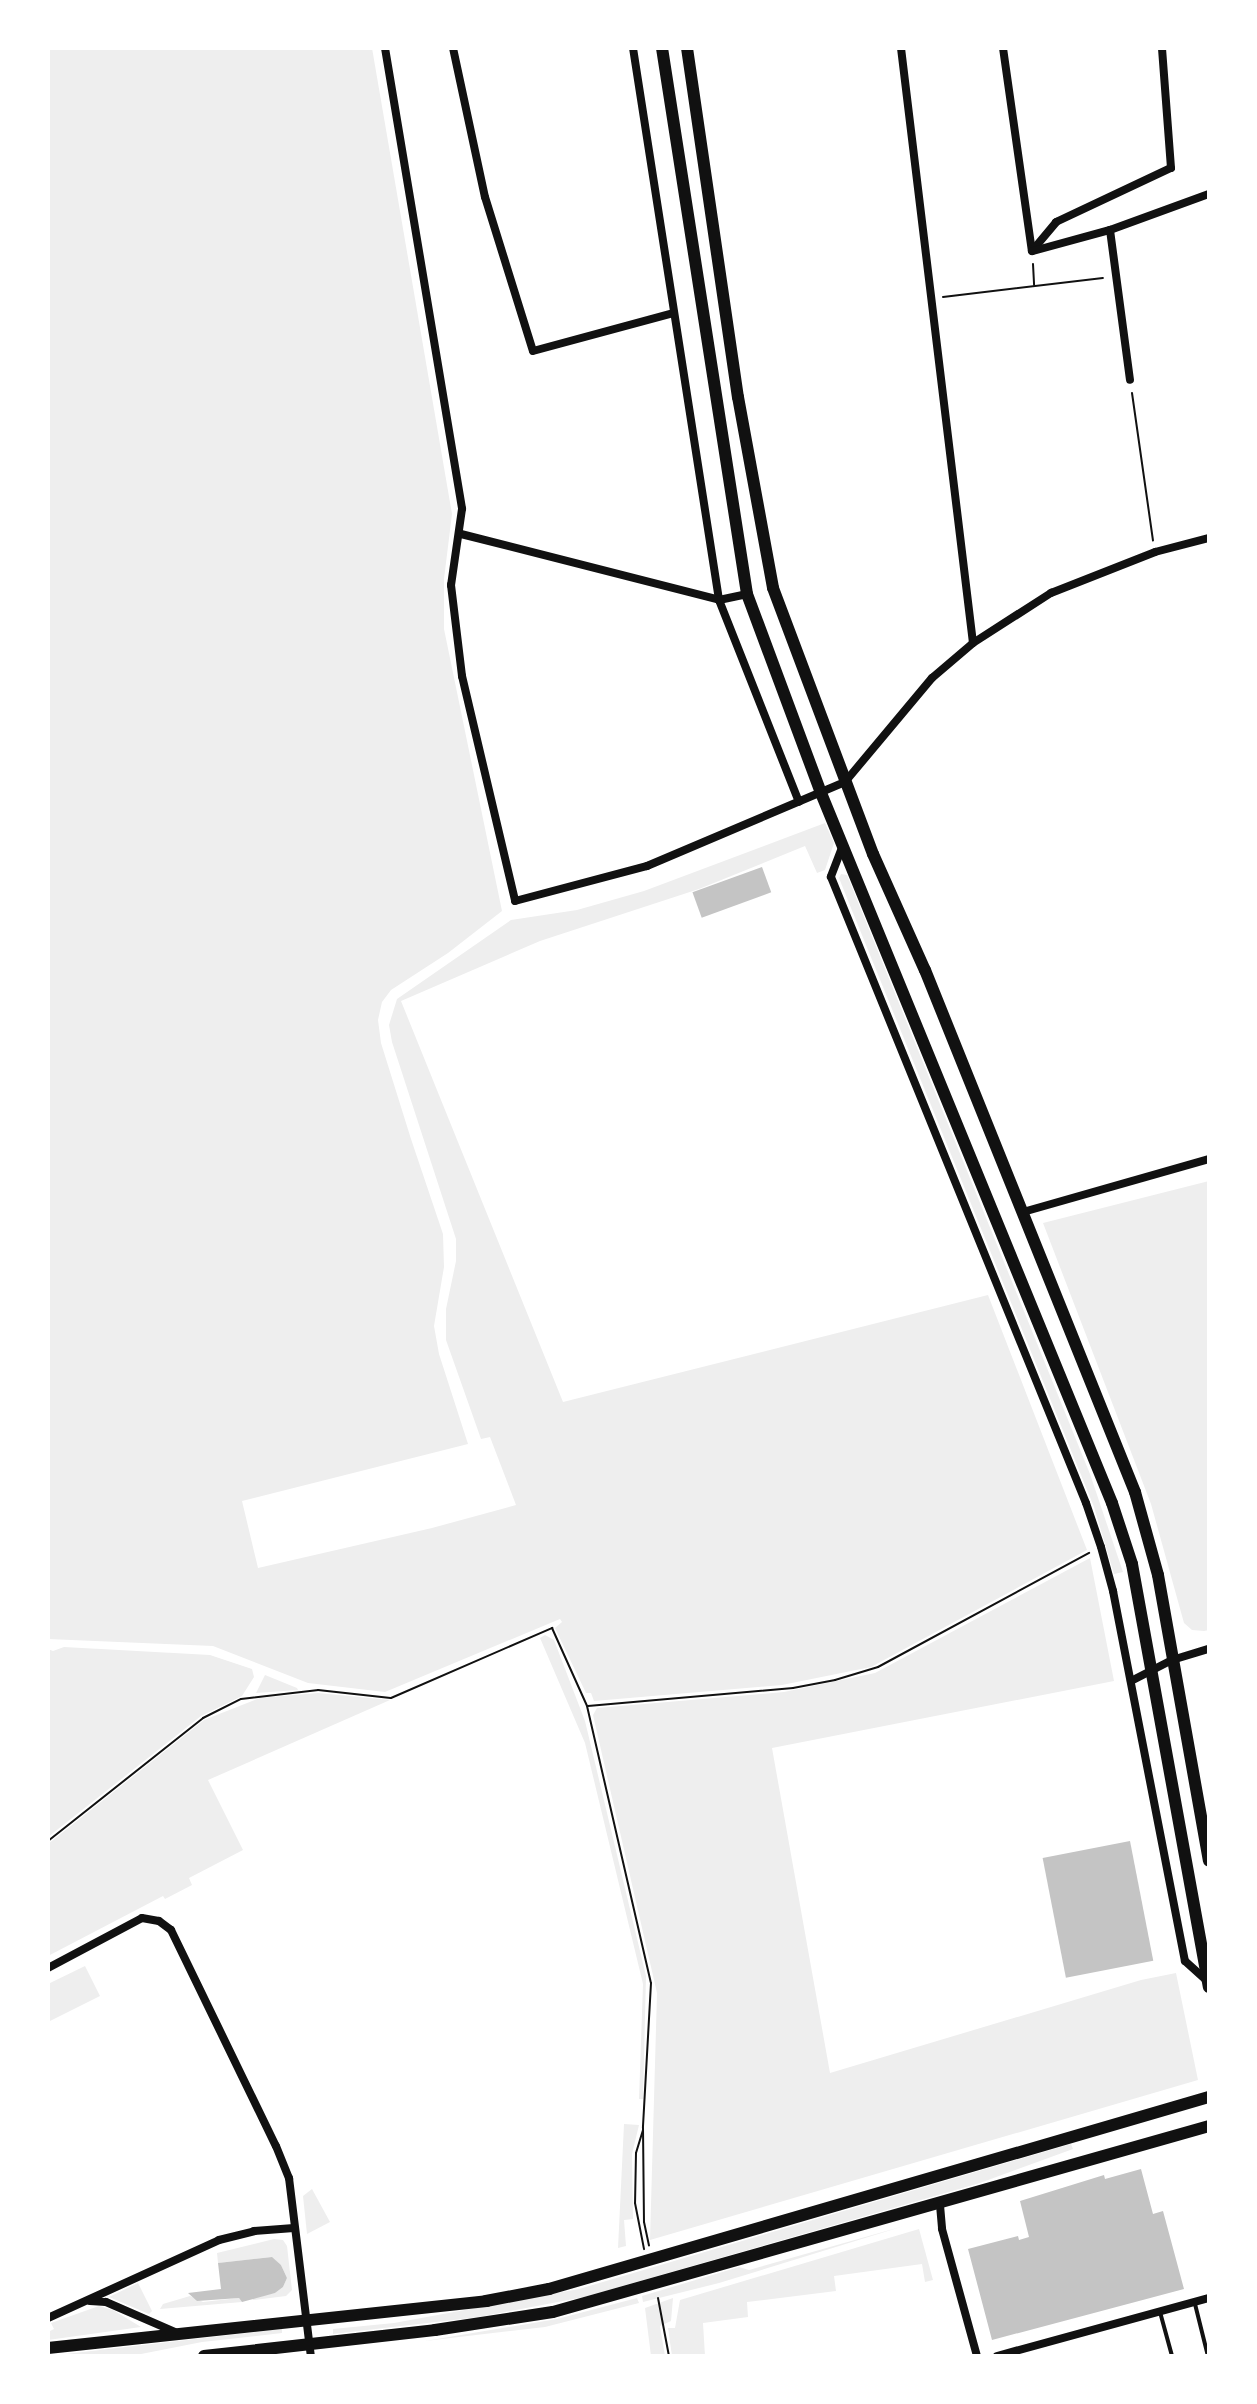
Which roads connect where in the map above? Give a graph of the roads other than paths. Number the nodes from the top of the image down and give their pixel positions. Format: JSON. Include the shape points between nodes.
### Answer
{"nodes":[{"id":1,"x":385,"y":48,"type":"edge"},
{"id":2,"x":453,"y":48,"type":"edge"},
{"id":3,"x":633,"y":48,"type":"edge"},
{"id":4,"x":662,"y":48,"type":"edge"},
{"id":5,"x":687,"y":48,"type":"edge"},
{"id":6,"x":901,"y":48,"type":"edge"},
{"id":7,"x":1003,"y":48,"type":"edge"},
{"id":8,"x":1162,"y":48,"type":"edge"},
{"id":9,"x":1209,"y":194,"type":"edge"},
{"id":10,"x":1110,"y":230,"type":"junction"},
{"id":11,"x":1032,"y":251,"type":"junction"},
{"id":12,"x":674,"y":313,"type":"junction"},
{"id":13,"x":1130,"y":380,"type":"road end"},
{"id":14,"x":461,"y":534,"type":"junction"},
{"id":15,"x":1209,"y":538,"type":"edge"},
{"id":16,"x":747,"y":594,"type":"junction"},
{"id":17,"x":719,"y":600,"type":"junction"},
{"id":18,"x":973,"y":643,"type":"junction"},
{"id":19,"x":845,"y":782,"type":"junction"},
{"id":20,"x":821,"y":793,"type":"junction"},
{"id":21,"x":799,"y":802,"type":"junction"},
{"id":22,"x":844,"y":843,"type":"junction"},
{"id":23,"x":1209,"y":1159,"type":"edge"},
{"id":24,"x":1023,"y":1212,"type":"junction"},
{"id":25,"x":1209,"y":1649,"type":"edge"},
{"id":26,"x":1172,"y":1660,"type":"junction"},
{"id":27,"x":1150,"y":1671,"type":"junction"},
{"id":28,"x":1131,"y":1681,"type":"junction"},
{"id":29,"x":1209,"y":1860,"type":"edge"},
{"id":30,"x":48,"y":1968,"type":"edge"},
{"id":31,"x":1209,"y":1984,"type":"edge"},
{"id":32,"x":1209,"y":2097,"type":"edge"},
{"id":33,"x":1209,"y":2126,"type":"edge"},
{"id":34,"x":940,"y":2205,"type":"junction"},
{"id":35,"x":294,"y":2228,"type":"junction"},
{"id":36,"x":1209,"y":2298,"type":"edge"},
{"id":37,"x":90,"y":2301,"type":"junction"},
{"id":38,"x":1195,"y":2302,"type":"junction"},
{"id":39,"x":1160,"y":2312,"type":"junction"},
{"id":40,"x":48,"y":2318,"type":"edge"},
{"id":41,"x":308,"y":2319,"type":"junction"},
{"id":42,"x":175,"y":2332,"type":"junction"},
{"id":43,"x":48,"y":2348,"type":"edge"},
{"id":44,"x":311,"y":2350,"type":"edge"},
{"id":45,"x":204,"y":2356,"type":"edge"},
{"id":46,"x":977,"y":2356,"type":"edge"},
{"id":47,"x":997,"y":2356,"type":"edge"},
{"id":48,"x":1172,"y":2356,"type":"edge"},
{"id":49,"x":1208,"y":2356,"type":"edge"}],
"edges":[{"from":1,"to":14,"type":"street","via":[[462,509]]},
{"from":2,"to":12,"type":"street","via":[[485,197],[533,351]]},
{"from":3,"to":12,"type":"street"},
{"from":4,"to":16,"type":"main road"},
{"from":5,"to":19,"type":"main road","via":[[738,397],[773,588]]},
{"from":6,"to":18,"type":"street"},
{"from":7,"to":11,"type":"street"},
{"from":8,"to":11,"type":"street","via":[[1171,168],[1056,222]]},
{"from":9,"to":10,"type":"street"},
{"from":10,"to":11,"type":"street"},
{"from":10,"to":13,"type":"street"},
{"from":12,"to":17,"type":"street"},
{"from":14,"to":17,"type":"street"},
{"from":14,"to":21,"type":"street","via":[[451,585],[462,676],[515,901],[647,866]]},
{"from":15,"to":18,"type":"street","via":[[1155,552],[1051,593]]},
{"from":16,"to":17,"type":"street"},
{"from":16,"to":20,"type":"main road"},
{"from":17,"to":21,"type":"street"},
{"from":18,"to":19,"type":"street","via":[[932,678]]},
{"from":19,"to":20,"type":"street"},
{"from":19,"to":24,"type":"main road"},
{"from":20,"to":21,"type":"street"},
{"from":20,"to":22,"type":"main road"},
{"from":22,"to":27,"type":"main road","via":[[1112,1503],[1132,1564]]},
{"from":22,"to":28,"type":"street","via":[[831,877],[1086,1503]]},
{"from":23,"to":24,"type":"street"},
{"from":24,"to":26,"type":"main road","via":[[1135,1492],[1158,1575]]},
{"from":25,"to":26,"type":"street"},
{"from":26,"to":27,"type":"street"},
{"from":26,"to":29,"type":"main road"},
{"from":27,"to":28,"type":"street"},
{"from":27,"to":31,"type":"main road"},
{"from":28,"to":31,"type":"street","via":[[1185,1961]]},
{"from":30,"to":35,"type":"street","via":[[142,1918],[166,1925],[276,2146],[289,2178]]},
{"from":32,"to":41,"type":"main road","via":[[549,2289],[486,2301]]},
{"from":33,"to":34,"type":"main road"},
{"from":34,"to":44,"type":"main road","via":[[553,2312]]},
{"from":34,"to":46,"type":"street"},
{"from":35,"to":37,"type":"street","via":[[219,2240]]},
{"from":35,"to":41,"type":"street"},
{"from":36,"to":38,"type":"street"},
{"from":37,"to":40,"type":"street"},
{"from":37,"to":42,"type":"street","via":[[106,2302]]},
{"from":38,"to":39,"type":"street"},
{"from":38,"to":49,"type":"lane"},
{"from":39,"to":47,"type":"street"},
{"from":39,"to":48,"type":"lane"},
{"from":41,"to":42,"type":"main road"},
{"from":41,"to":44,"type":"street"},
{"from":42,"to":43,"type":"main road"},
{"from":44,"to":45,"type":"main road"}]}
